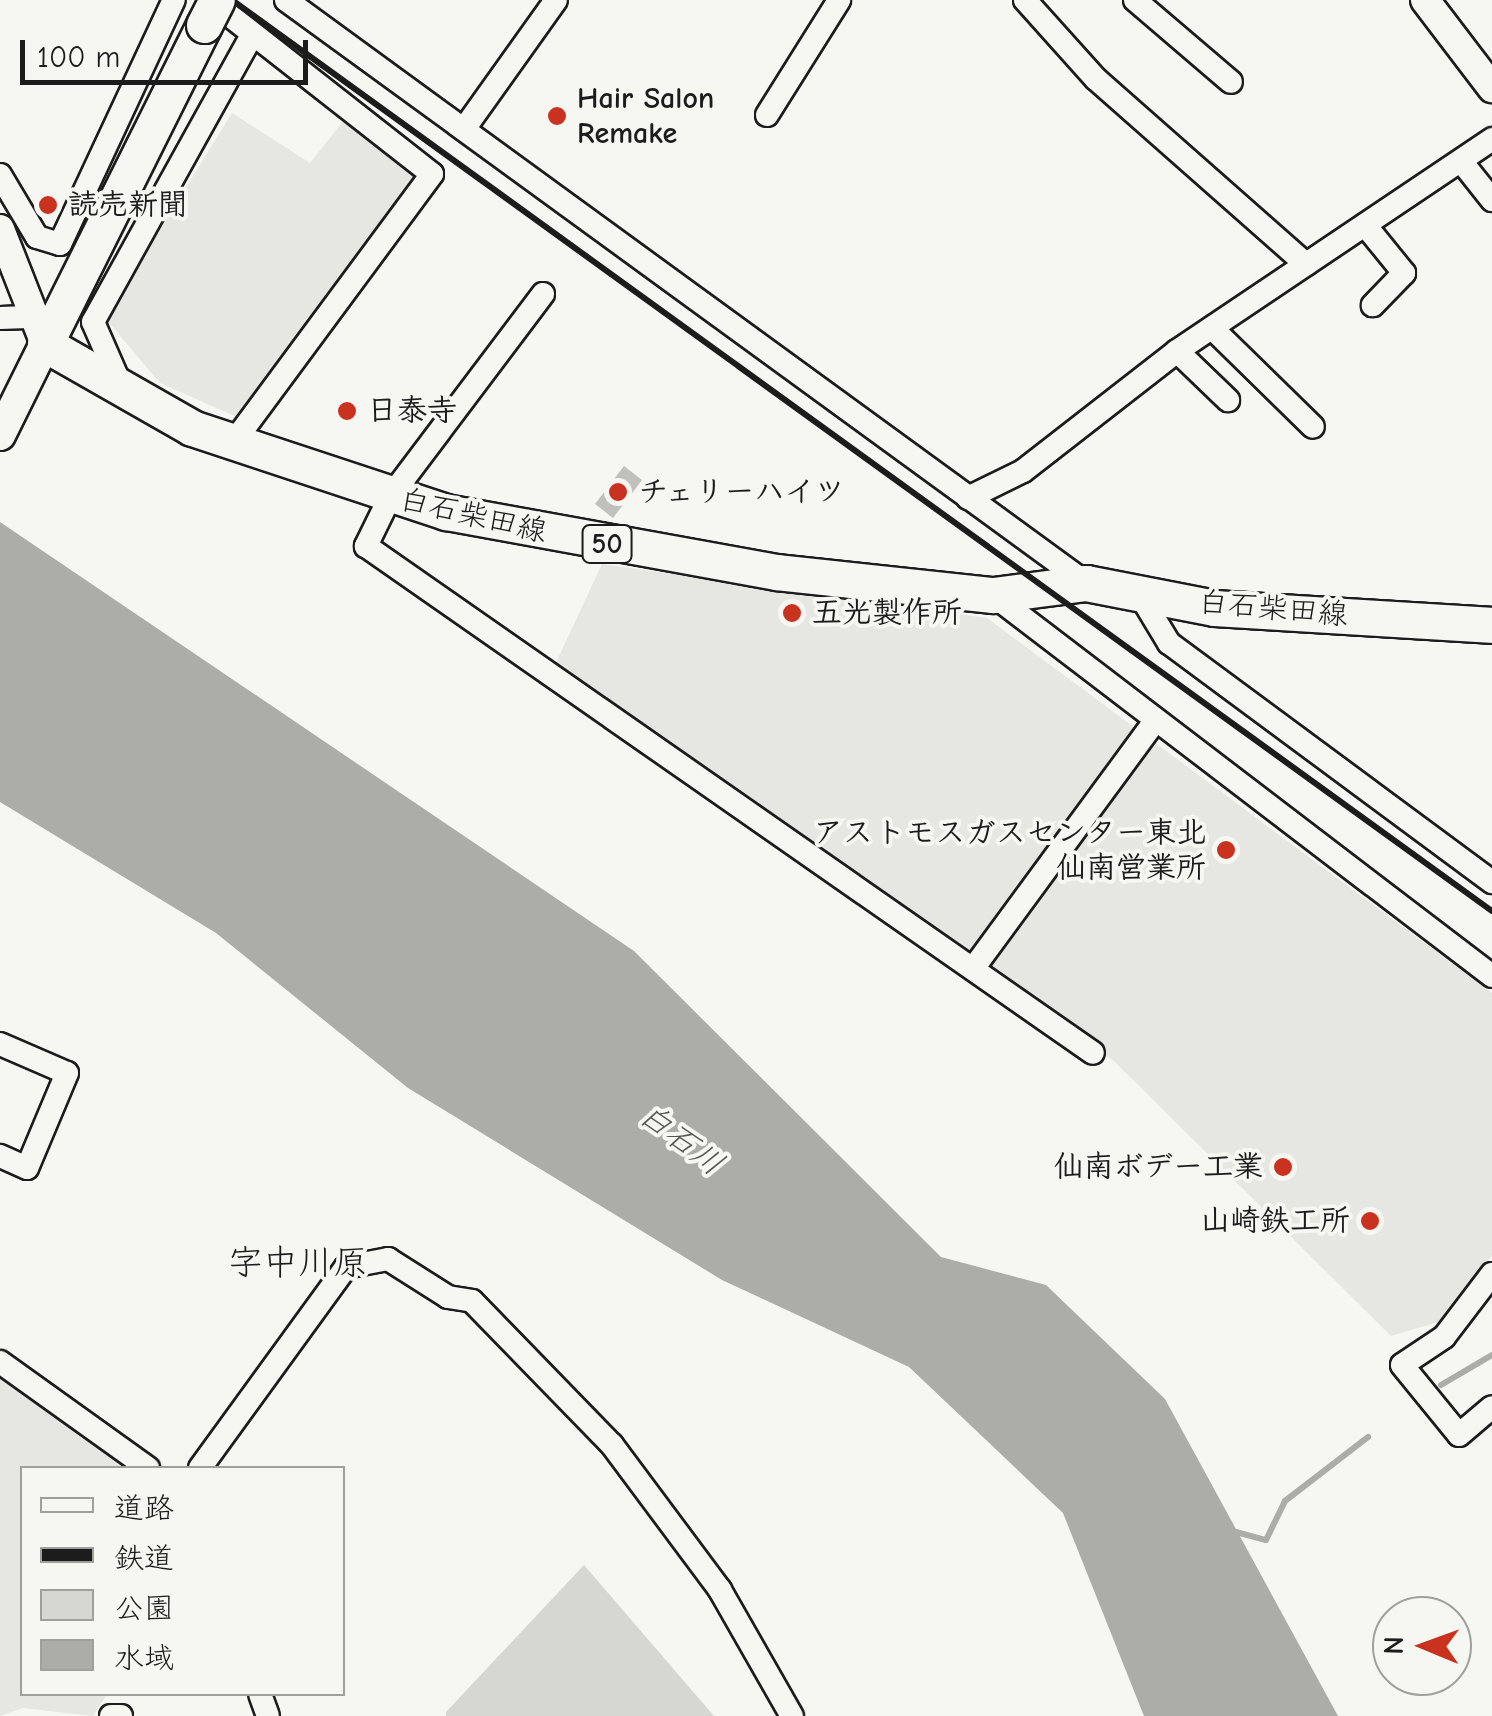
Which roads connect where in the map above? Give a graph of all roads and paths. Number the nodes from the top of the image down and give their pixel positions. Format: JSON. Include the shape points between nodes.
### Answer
{"nodes":[{"id":1,"x":174,"y":0,"type":"edge"},
{"id":2,"x":286,"y":0,"type":"edge"},
{"id":3,"x":556,"y":0,"type":"edge"},
{"id":4,"x":839,"y":0,"type":"edge"},
{"id":5,"x":1025,"y":0,"type":"edge"},
{"id":6,"x":1135,"y":0,"type":"edge"},
{"id":7,"x":1425,"y":0,"type":"edge"},
{"id":8,"x":210,"y":8,"type":"edge"},
{"id":9,"x":250,"y":40,"type":"junction"},
{"id":10,"x":1231,"y":82,"type":"dead end"},
{"id":11,"x":1492,"y":88,"type":"edge"},
{"id":12,"x":767,"y":115,"type":"dead end"},
{"id":13,"x":464,"y":129,"type":"junction"},
{"id":14,"x":1492,"y":139,"type":"edge"},
{"id":15,"x":1461,"y":160,"type":"junction"},
{"id":16,"x":0,"y":175,"type":"edge"},
{"id":17,"x":1492,"y":200,"type":"edge"},
{"id":18,"x":1364,"y":225,"type":"junction"},
{"id":19,"x":0,"y":229,"type":"edge"},
{"id":20,"x":1306,"y":264,"type":"junction"},
{"id":21,"x":542,"y":294,"type":"dead end"},
{"id":22,"x":1373,"y":305,"type":"dead end"},
{"id":23,"x":0,"y":318,"type":"edge"},
{"id":24,"x":1212,"y":328,"type":"junction"},
{"id":25,"x":37,"y":344,"type":"junction"},
{"id":26,"x":1177,"y":351,"type":"junction"},
{"id":27,"x":121,"y":386,"type":"junction"},
{"id":28,"x":1228,"y":400,"type":"dead end"},
{"id":29,"x":1313,"y":426,"type":"dead end"},
{"id":30,"x":0,"y":435,"type":"edge"},
{"id":31,"x":232,"y":444,"type":"junction"},
{"id":32,"x":390,"y":497,"type":"junction"},
{"id":33,"x":968,"y":498,"type":"junction"},
{"id":34,"x":1086,"y":583,"type":"junction"},
{"id":35,"x":1140,"y":594,"type":"junction"},
{"id":36,"x":993,"y":595,"type":"junction"},
{"id":37,"x":1492,"y":625,"type":"edge"},
{"id":38,"x":1153,"y":724,"type":"junction"},
{"id":39,"x":1492,"y":882,"type":"edge"},
{"id":40,"x":976,"y":966,"type":"junction"},
{"id":41,"x":1492,"y":976,"type":"edge"},
{"id":42,"x":0,"y":1044,"type":"edge"},
{"id":43,"x":1093,"y":1053,"type":"dead end"},
{"id":44,"x":0,"y":1156,"type":"edge"},
{"id":45,"x":1492,"y":1274,"type":"edge"},
{"id":46,"x":0,"y":1362,"type":"edge"},
{"id":47,"x":1492,"y":1407,"type":"edge"},
{"id":48,"x":145,"y":1466,"type":"edge"},
{"id":49,"x":201,"y":1466,"type":"edge"},
{"id":50,"x":110,"y":1716,"type":"edge"},
{"id":51,"x":121,"y":1716,"type":"edge"},
{"id":52,"x":792,"y":1716,"type":"edge"}],
"edges":[{"from":1,"to":16,"type":"street","via":[[60,244],[37,237]]},
{"from":2,"to":13,"type":"street"},
{"from":3,"to":13,"type":"street"},
{"from":4,"to":12,"type":"street"},
{"from":5,"to":20,"type":"street","via":[[1096,79]]},
{"from":6,"to":10,"type":"street"},
{"from":7,"to":11,"type":"street"},
{"from":8,"to":9,"type":"street"},
{"from":8,"to":25,"type":"main road"},
{"from":9,"to":27,"type":"street","via":[[93,322]]},
{"from":9,"to":31,"type":"street","via":[[432,174]]},
{"from":13,"to":33,"type":"street"},
{"from":14,"to":15,"type":"street"},
{"from":15,"to":17,"type":"street"},
{"from":15,"to":18,"type":"street"},
{"from":18,"to":20,"type":"street"},
{"from":18,"to":22,"type":"street","via":[[1404,273]]},
{"from":19,"to":25,"type":"street"},
{"from":20,"to":24,"type":"street"},
{"from":21,"to":32,"type":"street"},
{"from":23,"to":25,"type":"street"},
{"from":24,"to":26,"type":"street"},
{"from":24,"to":29,"type":"street"},
{"from":25,"to":27,"type":"main road","name":"白石柴田線","number":"50"},
{"from":25,"to":30,"type":"main road"},
{"from":26,"to":28,"type":"street"},
{"from":26,"to":33,"type":"street","via":[[1023,471]]},
{"from":27,"to":31,"type":"main road","name":"白石柴田線","number":"50"},
{"from":31,"to":32,"type":"main road","name":"白石柴田線","number":"50"},
{"from":32,"to":36,"type":"main road","name":"白石柴田線","number":"50","via":[[662,554]]},
{"from":32,"to":40,"type":"street","via":[[366,546]]},
{"from":33,"to":34,"type":"street"},
{"from":34,"to":35,"type":"main road","name":"白石柴田線","number":"50"},
{"from":34,"to":36,"type":"main road","name":"白石柴田線","number":"50"},
{"from":35,"to":37,"type":"main road","name":"白石柴田線","number":"50"},
{"from":35,"to":39,"type":"street","via":[[1169,643]]},
{"from":36,"to":38,"type":"street"},
{"from":38,"to":40,"type":"street"},
{"from":38,"to":41,"type":"street"},
{"from":40,"to":43,"type":"street"},
{"from":42,"to":44,"type":"street","via":[[67,1073],[27,1168]]},
{"from":45,"to":47,"type":"street","via":[[1444,1337],[1402,1365],[1459,1435]]},
{"from":46,"to":48,"type":"street"},
{"from":49,"to":52,"type":"street","via":[[346,1267],[388,1259],[448,1297],[472,1301],[612,1445],[720,1590]]},
{"from":50,"to":51,"type":"street"}]}
